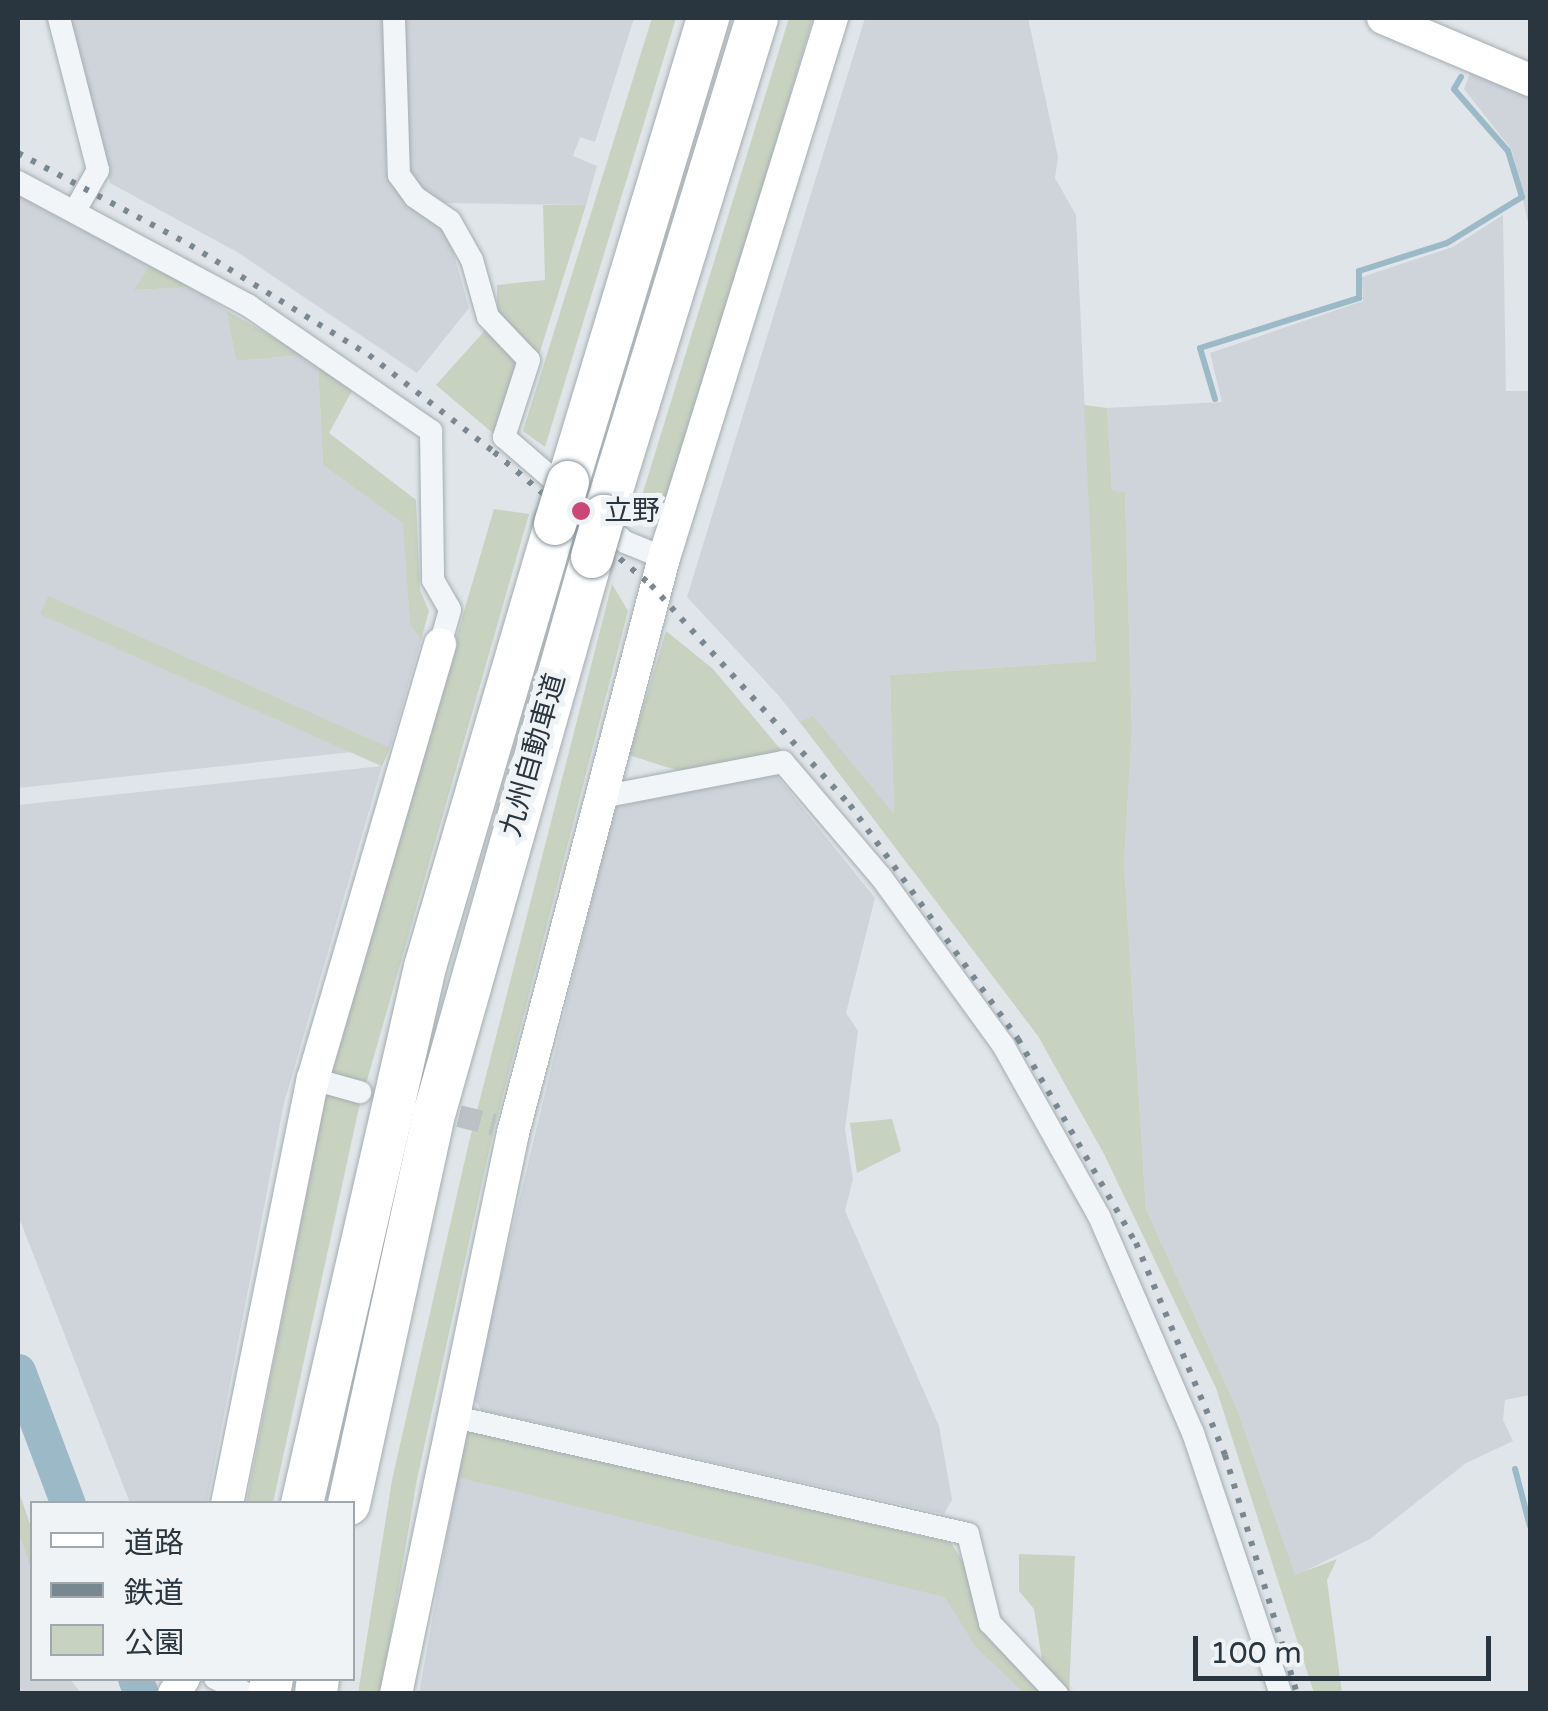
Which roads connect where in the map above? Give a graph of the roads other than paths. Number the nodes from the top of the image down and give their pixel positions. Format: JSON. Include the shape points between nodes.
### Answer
{"nodes":[{"id":1,"x":58,"y":18,"type":"edge"},
{"id":2,"x":394,"y":18,"type":"edge"},
{"id":3,"x":708,"y":18,"type":"edge"},
{"id":4,"x":757,"y":18,"type":"edge"},
{"id":5,"x":832,"y":18,"type":"edge"},
{"id":6,"x":1384,"y":18,"type":"edge"},
{"id":7,"x":1530,"y":80,"type":"edge"},
{"id":8,"x":18,"y":182,"type":"edge"},
{"id":9,"x":76,"y":209,"type":"junction"},
{"id":10,"x":664,"y":558,"type":"junction"},
{"id":11,"x":440,"y":644,"type":"joint"},
{"id":12,"x":601,"y":797,"type":"junction"},
{"id":13,"x":313,"y":1079,"type":"junction"},
{"id":14,"x":360,"y":1092,"type":"dead end"},
{"id":15,"x":451,"y":1416,"type":"junction"},
{"id":16,"x":228,"y":1501,"type":"edge"},
{"id":17,"x":303,"y":1501,"type":"edge"},
{"id":18,"x":349,"y":1501,"type":"edge"},
{"id":19,"x":230,"y":1681,"type":"edge"},
{"id":20,"x":261,"y":1688,"type":"edge"},
{"id":21,"x":396,"y":1694,"type":"edge"},
{"id":22,"x":1058,"y":1694,"type":"edge"},
{"id":23,"x":1281,"y":1694,"type":"edge"}],
"edges":[{"from":1,"to":9,"type":"street","via":[[98,170]]},
{"from":2,"to":10,"type":"street","via":[[398,175],[450,221],[472,260],[488,317],[529,360],[504,438],[625,542]]},
{"from":3,"to":17,"type":"highway","name":"九州自動車道","bridge":true,"via":[[425,967]]},
{"from":4,"to":18,"type":"highway","name":"九州自動車道","bridge":true,"via":[[604,516],[435,1111]]},
{"from":5,"to":10,"type":"street"},
{"from":6,"to":7,"type":"street"},
{"from":8,"to":9,"type":"street"},
{"from":9,"to":11,"type":"street","via":[[249,306],[431,431],[433,580],[450,610]]},
{"from":10,"to":12,"type":"street"},
{"from":11,"to":13,"type":"street"},
{"from":12,"to":15,"type":"street","via":[[503,1129]]},
{"from":12,"to":23,"type":"street","via":[[783,762],[881,878],[1002,1045],[1099,1216],[1193,1433]]},
{"from":13,"to":14,"type":"street"},
{"from":13,"to":16,"type":"street"},
{"from":15,"to":21,"type":"street"},
{"from":15,"to":22,"type":"street","via":[[968,1534],[990,1623]]},
{"from":19,"to":20,"type":"street"}]}
